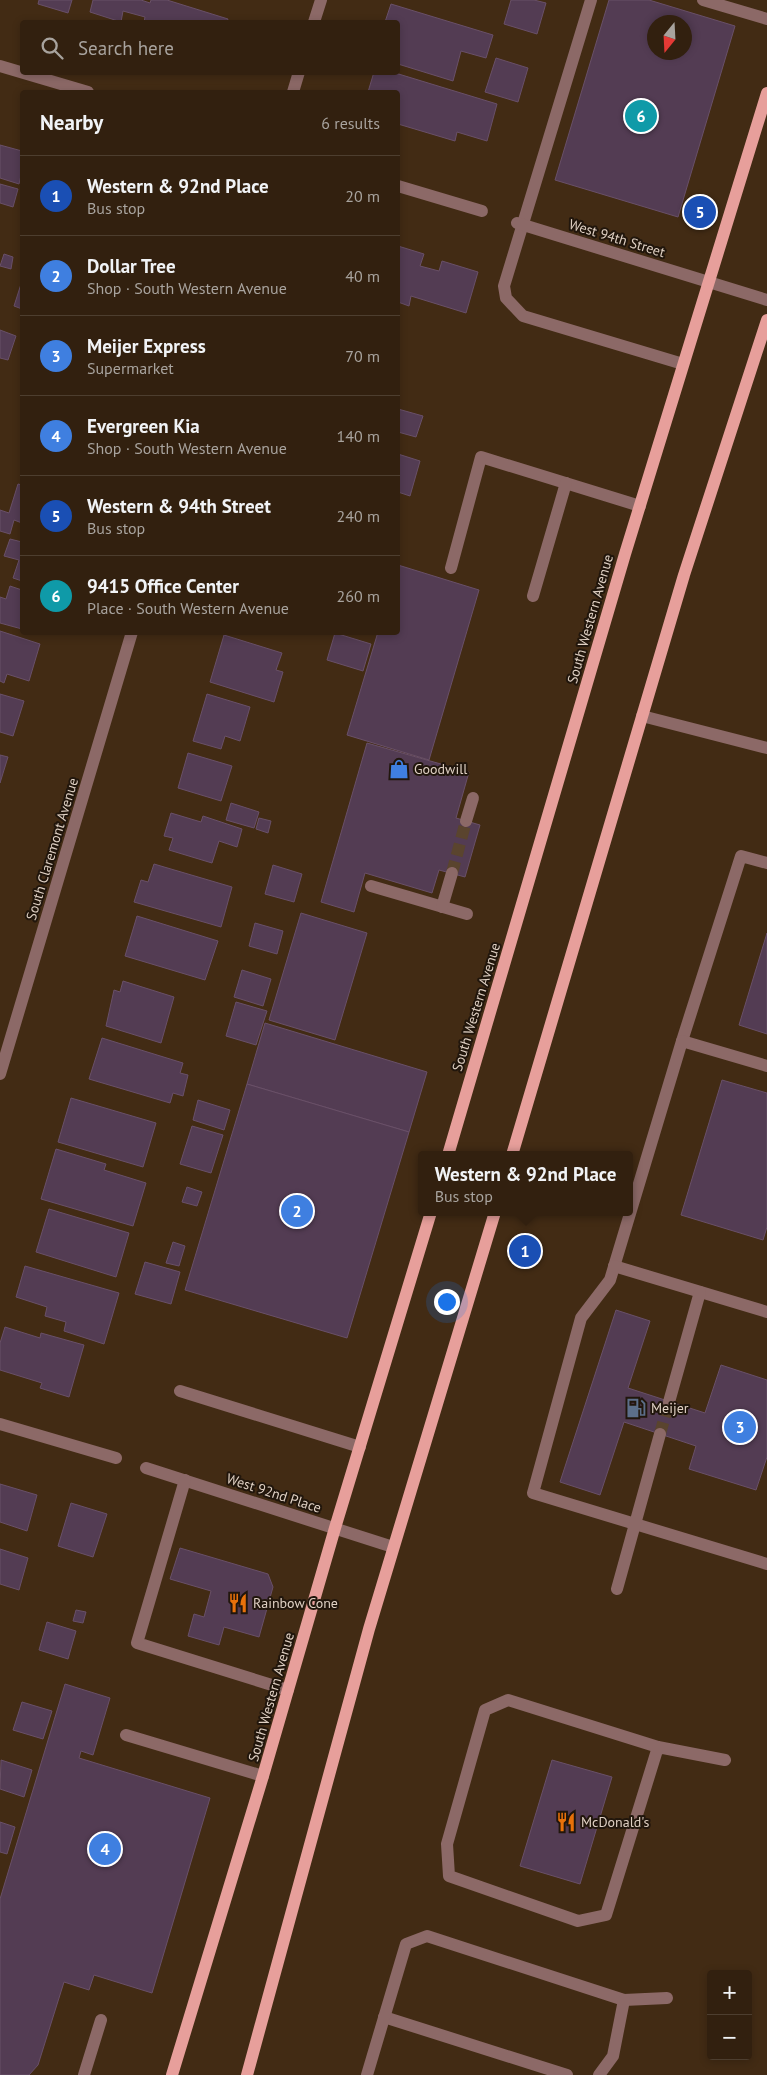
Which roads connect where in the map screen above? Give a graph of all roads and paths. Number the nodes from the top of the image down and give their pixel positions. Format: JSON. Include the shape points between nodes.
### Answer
{"nodes":[{"id":1,"x":321,"y":0,"type":"edge"},
{"id":2,"x":590,"y":0,"type":"edge"},
{"id":3,"x":703,"y":0,"type":"edge"},
{"id":4,"x":767,"y":19,"type":"edge"},
{"id":5,"x":315,"y":20,"type":"edge"},
{"id":6,"x":0,"y":66,"type":"edge"},
{"id":7,"x":20,"y":72,"type":"edge"},
{"id":8,"x":30,"y":75,"type":"edge"},
{"id":9,"x":298,"y":75,"type":"edge"},
{"id":10,"x":81,"y":90,"type":"edge"},
{"id":11,"x":294,"y":90,"type":"edge"},
{"id":12,"x":767,"y":93,"type":"edge"},
{"id":13,"x":400,"y":187,"type":"edge"},
{"id":14,"x":482,"y":211,"type":"dead end"},
{"id":15,"x":520,"y":224,"type":"junction"},
{"id":16,"x":708,"y":281,"type":"junction"},
{"id":17,"x":767,"y":300,"type":"edge"},
{"id":18,"x":767,"y":320,"type":"edge"},
{"id":19,"x":683,"y":364,"type":"junction"},
{"id":20,"x":566,"y":483,"type":"junction"},
{"id":21,"x":640,"y":506,"type":"junction"},
{"id":22,"x":451,"y":568,"type":"dead end"},
{"id":23,"x":534,"y":596,"type":"dead end"},
{"id":24,"x":131,"y":635,"type":"edge"},
{"id":25,"x":642,"y":716,"type":"junction"},
{"id":26,"x":767,"y":748,"type":"edge"},
{"id":27,"x":473,"y":798,"type":"dead end"},
{"id":28,"x":466,"y":821,"type":"tunnel mouth"},
{"id":29,"x":767,"y":863,"type":"edge"},
{"id":30,"x":452,"y":873,"type":"tunnel mouth"},
{"id":31,"x":371,"y":886,"type":"dead end"},
{"id":32,"x":442,"y":907,"type":"junction"},
{"id":33,"x":467,"y":914,"type":"dead end"},
{"id":34,"x":682,"y":1042,"type":"junction"},
{"id":35,"x":767,"y":1066,"type":"edge"},
{"id":36,"x":0,"y":1074,"type":"edge"},
{"id":37,"x":449,"y":1151,"type":"edge"},
{"id":38,"x":513,"y":1151,"type":"edge"},
{"id":39,"x":633,"y":1203,"type":"edge"},
{"id":40,"x":430,"y":1216,"type":"edge"},
{"id":41,"x":494,"y":1216,"type":"edge"},
{"id":42,"x":629,"y":1216,"type":"edge"},
{"id":43,"x":614,"y":1266,"type":"junction"},
{"id":44,"x":700,"y":1292,"type":"junction"},
{"id":45,"x":767,"y":1312,"type":"edge"},
{"id":46,"x":180,"y":1391,"type":"dead end"},
{"id":47,"x":669,"y":1402,"type":"tunnel mouth"},
{"id":48,"x":0,"y":1424,"type":"edge"},
{"id":49,"x":660,"y":1434,"type":"tunnel mouth"},
{"id":50,"x":360,"y":1447,"type":"junction"},
{"id":51,"x":116,"y":1458,"type":"dead end"},
{"id":52,"x":146,"y":1468,"type":"dead end"},
{"id":53,"x":184,"y":1480,"type":"junction"},
{"id":54,"x":635,"y":1524,"type":"junction"},
{"id":55,"x":335,"y":1528,"type":"junction"},
{"id":56,"x":393,"y":1547,"type":"junction"},
{"id":57,"x":767,"y":1564,"type":"edge"},
{"id":58,"x":617,"y":1589,"type":"dead end"},
{"id":59,"x":288,"y":1690,"type":"junction"},
{"id":60,"x":126,"y":1735,"type":"dead end"},
{"id":61,"x":658,"y":1747,"type":"junction"},
{"id":62,"x":724,"y":1760,"type":"dead end"},
{"id":63,"x":264,"y":1776,"type":"junction"},
{"id":64,"x":667,"y":1998,"type":"dead end"},
{"id":65,"x":624,"y":2000,"type":"junction"},
{"id":66,"x":384,"y":2017,"type":"junction"},
{"id":67,"x":101,"y":2020,"type":"dead end"},
{"id":68,"x":84,"y":2075,"type":"edge"},
{"id":69,"x":172,"y":2075,"type":"edge"},
{"id":70,"x":248,"y":2075,"type":"edge"},
{"id":71,"x":367,"y":2075,"type":"edge"},
{"id":72,"x":567,"y":2075,"type":"edge"},
{"id":73,"x":599,"y":2075,"type":"edge"}],
"edges":[{"from":1,"to":5,"type":"street"},
{"from":2,"to":15,"type":"street"},
{"from":3,"to":4,"type":"street"},
{"from":6,"to":7,"type":"street"},
{"from":8,"to":10,"type":"street"},
{"from":9,"to":11,"type":"street"},
{"from":12,"to":16,"type":"main road","name":"South Western Avenue"},
{"from":13,"to":14,"type":"street"},
{"from":15,"to":16,"type":"street","name":"West 94th Street"},
{"from":15,"to":19,"type":"street","via":[[504,286],[506,298],[522,316]]},
{"from":16,"to":17,"type":"street","name":"West 94th Street"},
{"from":16,"to":19,"type":"main road","name":"South Western Avenue"},
{"from":18,"to":25,"type":"main road"},
{"from":19,"to":21,"type":"main road","name":"South Western Avenue"},
{"from":20,"to":21,"type":"street"},
{"from":20,"to":22,"type":"street","via":[[481,457]]},
{"from":20,"to":23,"type":"street"},
{"from":21,"to":37,"type":"main road","name":"South Western Avenue"},
{"from":24,"to":36,"type":"street","name":"South Claremont Avenue"},
{"from":25,"to":26,"type":"street"},
{"from":25,"to":38,"type":"main road"},
{"from":27,"to":28,"type":"street"},
{"from":29,"to":34,"type":"street","via":[[741,856]]},
{"from":30,"to":32,"type":"street"},
{"from":31,"to":32,"type":"street"},
{"from":32,"to":33,"type":"street"},
{"from":34,"to":35,"type":"street"},
{"from":34,"to":39,"type":"street"},
{"from":40,"to":50,"type":"main road","name":"South Western Avenue"},
{"from":41,"to":56,"type":"main road"},
{"from":42,"to":43,"type":"street"},
{"from":43,"to":44,"type":"street"},
{"from":43,"to":54,"type":"street","via":[[610,1280],[581,1318],[533,1493]]},
{"from":44,"to":45,"type":"street"},
{"from":44,"to":47,"type":"street"},
{"from":46,"to":50,"type":"street"},
{"from":48,"to":51,"type":"street"},
{"from":49,"to":54,"type":"street"},
{"from":50,"to":55,"type":"main road","name":"South Western Avenue"},
{"from":52,"to":53,"type":"street","name":"West 92nd Place"},
{"from":53,"to":55,"type":"street","name":"West 92nd Place"},
{"from":53,"to":59,"type":"street","via":[[137,1643]]},
{"from":54,"to":57,"type":"street"},
{"from":54,"to":58,"type":"street"},
{"from":55,"to":56,"type":"street","name":"West 92nd Place"},
{"from":55,"to":59,"type":"main road","name":"South Western Avenue"},
{"from":56,"to":70,"type":"main road"},
{"from":59,"to":63,"type":"main road","name":"South Western Avenue"},
{"from":60,"to":63,"type":"street"},
{"from":61,"to":61,"type":"street","via":[[508,1700],[485,1710],[447,1844],[449,1876],[578,1921],[606,1915]]},
{"from":61,"to":62,"type":"street"},
{"from":63,"to":69,"type":"main road","name":"South Western Avenue"},
{"from":64,"to":65,"type":"street"},
{"from":65,"to":66,"type":"street","via":[[427,1936],[406,1944]]},
{"from":65,"to":73,"type":"street","via":[[614,2056]]},
{"from":66,"to":71,"type":"street"},
{"from":66,"to":72,"type":"street"},
{"from":67,"to":68,"type":"street"}]}
